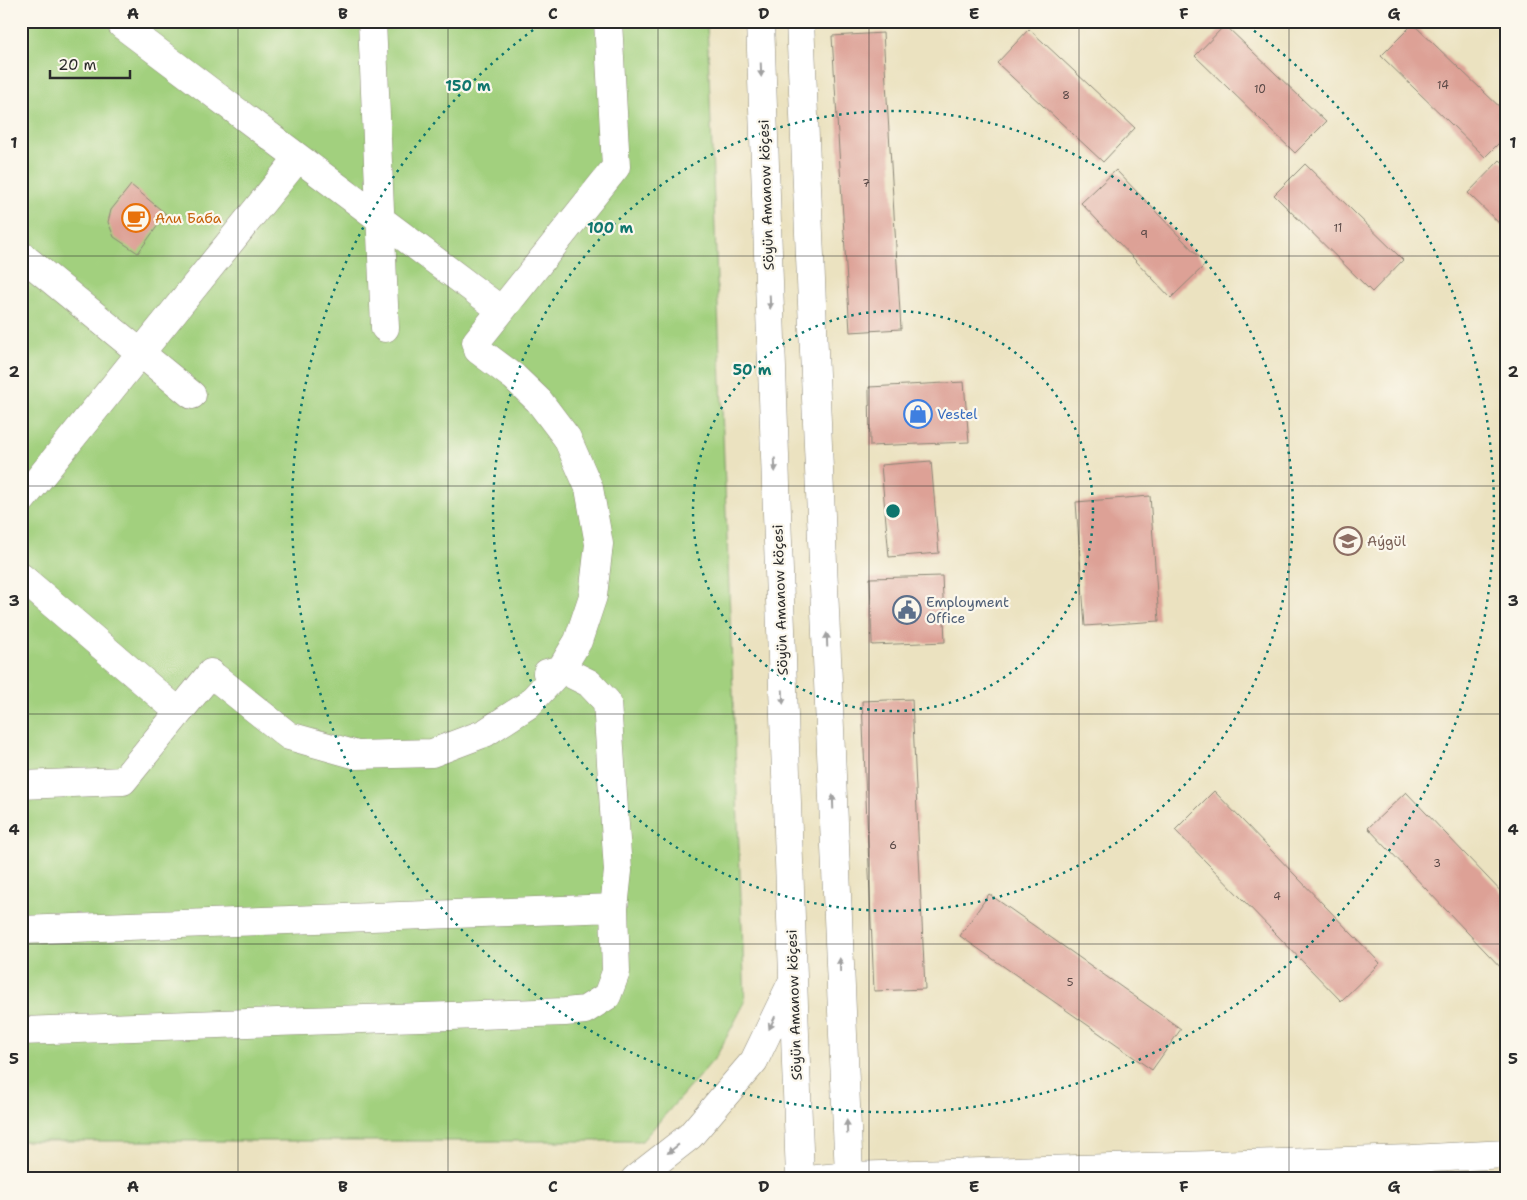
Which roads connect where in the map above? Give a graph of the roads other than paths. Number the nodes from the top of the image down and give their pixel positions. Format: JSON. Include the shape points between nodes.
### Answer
{"nodes":[{"id":1,"x":122,"y":21,"type":"edge"},
{"id":2,"x":372,"y":21,"type":"edge"},
{"id":3,"x":608,"y":21,"type":"edge"},
{"id":4,"x":760,"y":21,"type":"edge"},
{"id":5,"x":800,"y":21,"type":"edge"},
{"id":6,"x":298,"y":158,"type":"junction"},
{"id":7,"x":381,"y":220,"type":"junction"},
{"id":8,"x":21,"y":255,"type":"edge"},
{"id":9,"x":501,"y":310,"type":"junction"},
{"id":10,"x":385,"y":328,"type":"dead end"},
{"id":11,"x":140,"y":353,"type":"junction"},
{"id":12,"x":192,"y":395,"type":"dead end"},
{"id":13,"x":21,"y":501,"type":"edge"},
{"id":14,"x":21,"y":577,"type":"edge"},
{"id":15,"x":554,"y":671,"type":"junction"},
{"id":16,"x":179,"y":712,"type":"junction"},
{"id":17,"x":21,"y":785,"type":"edge"},
{"id":18,"x":614,"y":908,"type":"junction"},
{"id":19,"x":21,"y":930,"type":"edge"},
{"id":20,"x":793,"y":979,"type":"junction"},
{"id":21,"x":21,"y":1031,"type":"edge"},
{"id":22,"x":1506,"y":1154,"type":"edge"},
{"id":23,"x":1412,"y":1169,"type":"edge"},
{"id":24,"x":849,"y":1176,"type":"junction"},
{"id":25,"x":635,"y":1179,"type":"edge"},
{"id":26,"x":800,"y":1179,"type":"edge"},
{"id":27,"x":817,"y":1179,"type":"edge"}],
"edges":[{"from":1,"to":6,"type":"street","via":[[122,25]]},
{"from":2,"to":7,"type":"street"},
{"from":3,"to":9,"type":"street","via":[[616,167]]},
{"from":4,"to":20,"type":"street","name":"Söyün Amanow köçesi","one_way":true},
{"from":24,"to":5,"type":"street","one_way":true},
{"from":6,"to":7,"type":"street"},
{"from":6,"to":11,"type":"street"},
{"from":7,"to":9,"type":"street"},
{"from":7,"to":10,"type":"street"},
{"from":8,"to":11,"type":"street"},
{"from":9,"to":15,"type":"street","via":[[477,346],[539,401],[567,438],[589,488],[599,544],[593,596],[578,641]]},
{"from":11,"to":12,"type":"street"},
{"from":11,"to":13,"type":"street"},
{"from":14,"to":16,"type":"street"},
{"from":15,"to":16,"type":"street","via":[[528,706],[485,733],[432,753],[357,755],[289,736],[213,675]]},
{"from":15,"to":18,"type":"street","via":[[590,683],[607,702],[618,871]]},
{"from":16,"to":17,"type":"street","via":[[123,781]]},
{"from":18,"to":19,"type":"street"},
{"from":18,"to":21,"type":"street","via":[[616,972],[607,996],[585,1010]]},
{"from":20,"to":25,"type":"street","one_way":true,"via":[[754,1061],[690,1136]]},
{"from":20,"to":26,"type":"street","name":"Söyün Amanow köçesi"},
{"from":22,"to":23,"type":"street"},
{"from":23,"to":24,"type":"street"},
{"from":24,"to":27,"type":"street"}]}
